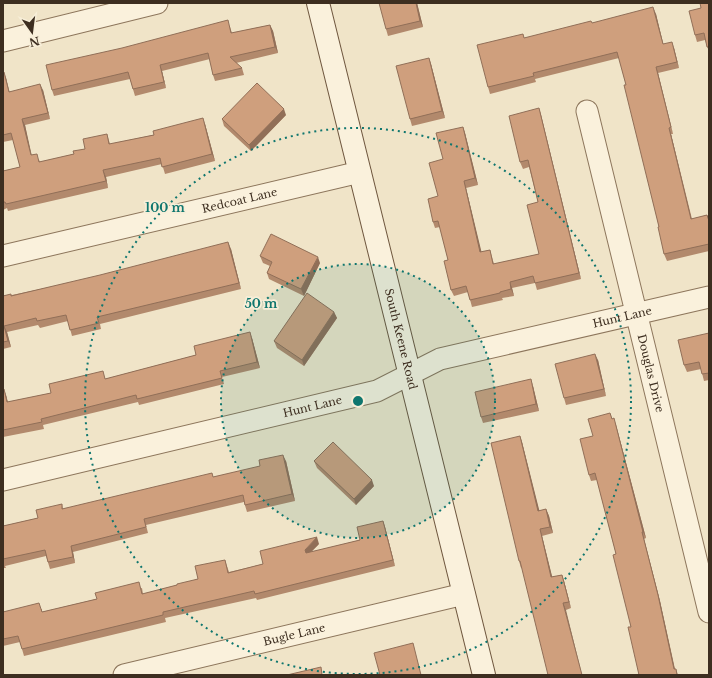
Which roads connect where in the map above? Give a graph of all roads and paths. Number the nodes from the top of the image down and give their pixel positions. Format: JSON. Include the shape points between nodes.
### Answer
{"nodes":[{"id":1,"x":157,"y":3,"type":"edge"},
{"id":2,"x":318,"y":3,"type":"edge"},
{"id":3,"x":3,"y":41,"type":"edge"},
{"id":4,"x":587,"y":111,"type":"dead end"},
{"id":5,"x":360,"y":172,"type":"junction"},
{"id":6,"x":3,"y":256,"type":"edge"},
{"id":7,"x":709,"y":297,"type":"edge"},
{"id":8,"x":635,"y":315,"type":"junction"},
{"id":9,"x":410,"y":375,"type":"junction"},
{"id":10,"x":3,"y":480,"type":"edge"},
{"id":11,"x":464,"y":594,"type":"junction"},
{"id":12,"x":709,"y":612,"type":"edge"},
{"id":13,"x":124,"y":675,"type":"edge"},
{"id":14,"x":484,"y":675,"type":"edge"}],
"edges":[{"from":1,"to":3,"type":"street"},
{"from":2,"to":5,"type":"main road","name":"South Keene Road"},
{"from":4,"to":8,"type":"street","name":"Douglas Drive"},
{"from":5,"to":6,"type":"street","name":"Redcoat Lane"},
{"from":5,"to":9,"type":"main road","name":"South Keene Road"},
{"from":7,"to":8,"type":"street","name":"Hunt Lane"},
{"from":8,"to":9,"type":"street","name":"Hunt Lane","via":[[440,360]]},
{"from":8,"to":12,"type":"street","name":"Douglas Drive"},
{"from":9,"to":10,"type":"street","name":"Hunt Lane","via":[[377,391]]},
{"from":9,"to":11,"type":"main road","name":"South Keene Road"},
{"from":11,"to":13,"type":"street","name":"Bugle Lane"},
{"from":11,"to":14,"type":"main road","name":"South Keene Road"}]}
